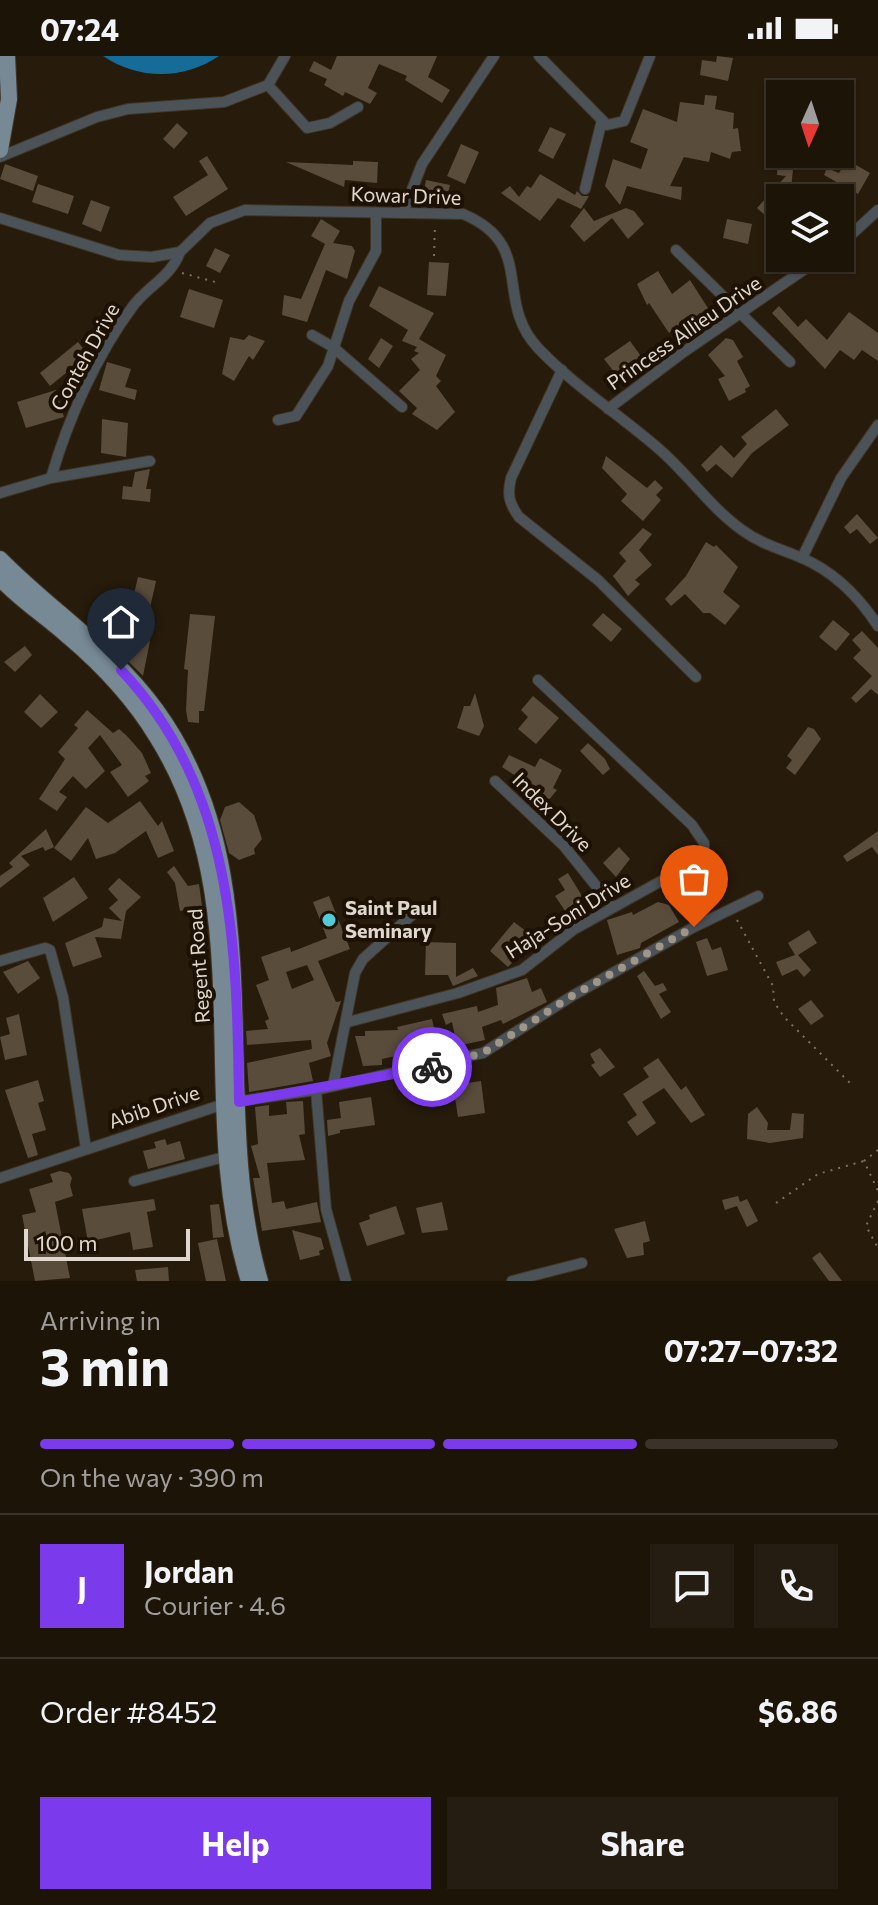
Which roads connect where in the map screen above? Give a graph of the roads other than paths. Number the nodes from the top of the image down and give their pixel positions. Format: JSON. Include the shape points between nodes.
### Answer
{"nodes":[{"id":1,"x":7,"y":56,"type":"edge"},
{"id":2,"x":285,"y":56,"type":"edge"},
{"id":3,"x":494,"y":56,"type":"edge"},
{"id":4,"x":539,"y":56,"type":"edge"},
{"id":5,"x":650,"y":56,"type":"edge"},
{"id":6,"x":268,"y":85,"type":"junction"},
{"id":7,"x":358,"y":107,"type":"dead end"},
{"id":8,"x":604,"y":122,"type":"junction"},
{"id":9,"x":0,"y":150,"type":"edge"},
{"id":10,"x":0,"y":157,"type":"edge"},
{"id":11,"x":585,"y":189,"type":"dead end"},
{"id":12,"x":878,"y":210,"type":"edge"},
{"id":13,"x":403,"y":213,"type":"junction"},
{"id":14,"x":376,"y":215,"type":"junction"},
{"id":15,"x":0,"y":218,"type":"edge"},
{"id":16,"x":854,"y":232,"type":"edge"},
{"id":17,"x":676,"y":250,"type":"dead end"},
{"id":18,"x":180,"y":252,"type":"junction"},
{"id":19,"x":801,"y":272,"type":"edge"},
{"id":20,"x":743,"y":313,"type":"junction"},
{"id":21,"x":312,"y":335,"type":"dead end"},
{"id":22,"x":333,"y":347,"type":"junction"},
{"id":23,"x":790,"y":362,"type":"dead end"},
{"id":24,"x":562,"y":370,"type":"junction"},
{"id":25,"x":402,"y":407,"type":"dead end"},
{"id":26,"x":608,"y":409,"type":"junction"},
{"id":27,"x":278,"y":420,"type":"dead end"},
{"id":28,"x":878,"y":425,"type":"edge"},
{"id":29,"x":150,"y":461,"type":"dead end"},
{"id":30,"x":51,"y":478,"type":"junction"},
{"id":31,"x":0,"y":493,"type":"edge"},
{"id":32,"x":802,"y":558,"type":"junction"},
{"id":33,"x":0,"y":559,"type":"edge"},
{"id":34,"x":0,"y":578,"type":"edge"},
{"id":35,"x":878,"y":626,"type":"edge"},
{"id":36,"x":696,"y":677,"type":"dead end"},
{"id":37,"x":538,"y":680,"type":"dead end"},
{"id":38,"x":495,"y":781,"type":"dead end"},
{"id":39,"x":758,"y":896,"type":"dead end"},
{"id":40,"x":613,"y":907,"type":"junction"},
{"id":41,"x":414,"y":913,"type":"dead end"},
{"id":42,"x":0,"y":961,"type":"edge"},
{"id":43,"x":348,"y":1022,"type":"junction"},
{"id":44,"x":333,"y":1086,"type":"junction"},
{"id":45,"x":316,"y":1090,"type":"junction"},
{"id":46,"x":233,"y":1102,"type":"junction"},
{"id":47,"x":86,"y":1149,"type":"junction"},
{"id":48,"x":224,"y":1157,"type":"junction"},
{"id":49,"x":0,"y":1178,"type":"edge"},
{"id":50,"x":134,"y":1181,"type":"dead end"},
{"id":51,"x":582,"y":1263,"type":"dead end"},
{"id":52,"x":249,"y":1281,"type":"edge"},
{"id":53,"x":260,"y":1281,"type":"edge"},
{"id":54,"x":346,"y":1281,"type":"edge"},
{"id":55,"x":512,"y":1281,"type":"edge"}],
"edges":[{"from":1,"to":9,"type":"main road","via":[[9,99]]},
{"from":2,"to":6,"type":"street"},
{"from":3,"to":13,"type":"street","via":[[422,164]]},
{"from":4,"to":8,"type":"street"},
{"from":5,"to":8,"type":"street","via":[[624,121]]},
{"from":6,"to":7,"type":"street","via":[[307,128],[330,123]]},
{"from":6,"to":10,"type":"street","via":[[224,102],[118,111]]},
{"from":8,"to":11,"type":"street"},
{"from":12,"to":16,"type":"street"},
{"from":13,"to":14,"type":"street","name":"Kowar Drive"},
{"from":13,"to":24,"type":"street","name":"Kowar Drive","via":[[463,214],[487,224],[500,237],[521,327]]},
{"from":14,"to":18,"type":"street","name":"Kowar Drive","via":[[245,210],[210,223]]},
{"from":14,"to":22,"type":"street","via":[[376,251],[349,301]]},
{"from":15,"to":18,"type":"street","via":[[119,255]]},
{"from":17,"to":20,"type":"street"},
{"from":18,"to":30,"type":"street","name":"Conteh Drive","via":[[174,268],[132,307],[76,405]]},
{"from":19,"to":20,"type":"street","name":"Princess Allieu Drive"},
{"from":20,"to":23,"type":"street"},
{"from":20,"to":26,"type":"street","name":"Princess Allieu Drive"},
{"from":21,"to":22,"type":"street"},
{"from":22,"to":25,"type":"street"},
{"from":22,"to":27,"type":"street","via":[[328,366],[296,416]]},
{"from":24,"to":26,"type":"street","name":"Kowar Drive"},
{"from":24,"to":36,"type":"street","via":[[511,478],[510,505],[598,580]]},
{"from":26,"to":32,"type":"street","name":"Kowar Drive","via":[[659,449],[739,528],[769,547]]},
{"from":28,"to":32,"type":"street","via":[[841,478]]},
{"from":29,"to":30,"type":"street"},
{"from":30,"to":31,"type":"street"},
{"from":32,"to":35,"type":"street","name":"Kowar Drive","via":[[861,599]]},
{"from":33,"to":46,"type":"main road","name":"Regent Road","via":[[82,630],[140,691],[171,732],[200,790],[229,911]]},
{"from":34,"to":46,"type":"main road","name":"Regent Road","via":[[73,640],[130,700],[158,739],[187,796],[218,914]]},
{"from":37,"to":40,"type":"street","name":"Haja-Soni Drive","via":[[625,759],[704,843],[697,861]]},
{"from":38,"to":40,"type":"street","name":"Index Drive","via":[[564,846]]},
{"from":39,"to":44,"type":"street","name":"Abib Drive","via":[[572,996],[483,1053]]},
{"from":40,"to":43,"type":"street","name":"Haja-Soni Drive","via":[[522,970]]},
{"from":41,"to":43,"type":"street","via":[[359,966],[352,980]]},
{"from":42,"to":47,"type":"street","via":[[50,950],[63,997]]},
{"from":43,"to":44,"type":"street"},
{"from":44,"to":45,"type":"street","name":"Abib Drive"},
{"from":45,"to":46,"type":"street","name":"Abib Drive"},
{"from":45,"to":54,"type":"street","via":[[326,1209]]},
{"from":46,"to":47,"type":"street","name":"Abib Drive"},
{"from":46,"to":48,"type":"main road","name":"Regent Road"},
{"from":46,"to":53,"type":"main road","name":"Regent Road","via":[[240,1189]]},
{"from":47,"to":49,"type":"street","name":"Abib Drive"},
{"from":48,"to":50,"type":"street"},
{"from":48,"to":52,"type":"main road","name":"Regent Road","via":[[232,1221]]},
{"from":51,"to":55,"type":"street"}]}
